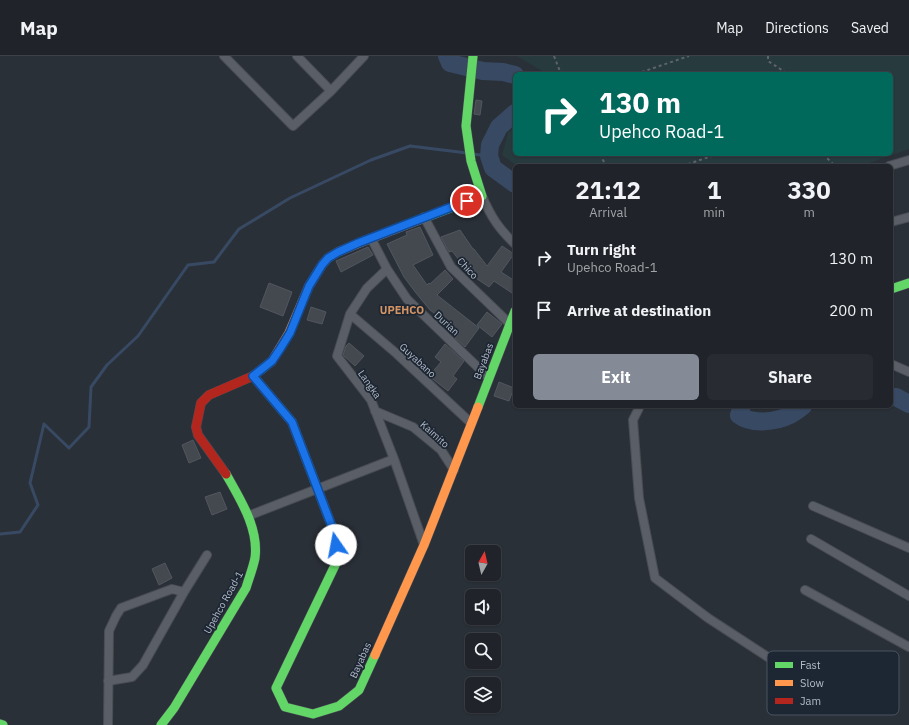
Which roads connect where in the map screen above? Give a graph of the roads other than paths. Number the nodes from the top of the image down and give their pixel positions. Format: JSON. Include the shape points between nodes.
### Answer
{"nodes":[{"id":1,"x":224,"y":56,"type":"edge"},
{"id":2,"x":297,"y":56,"type":"edge"},
{"id":3,"x":364,"y":56,"type":"edge"},
{"id":4,"x":473,"y":56,"type":"edge"},
{"id":5,"x":331,"y":91,"type":"junction"},
{"id":6,"x":909,"y":160,"type":"edge"},
{"id":7,"x":893,"y":165,"type":"edge"},
{"id":8,"x":482,"y":196,"type":"junction"},
{"id":9,"x":424,"y":217,"type":"junction"},
{"id":10,"x":909,"y":217,"type":"edge"},
{"id":11,"x":893,"y":221,"type":"edge"},
{"id":12,"x":371,"y":238,"type":"junction"},
{"id":13,"x":513,"y":242,"type":"edge"},
{"id":14,"x":387,"y":269,"type":"junction"},
{"id":15,"x":909,"y":283,"type":"edge"},
{"id":16,"x":893,"y":288,"type":"edge"},
{"id":17,"x":350,"y":314,"type":"junction"},
{"id":18,"x":513,"y":317,"type":"edge"},
{"id":19,"x":510,"y":324,"type":"junction"},
{"id":20,"x":893,"y":365,"type":"edge"},
{"id":21,"x":909,"y":372,"type":"edge"},
{"id":22,"x":253,"y":376,"type":"junction"},
{"id":23,"x":489,"y":378,"type":"junction"},
{"id":24,"x":639,"y":408,"type":"edge"},
{"id":25,"x":375,"y":411,"type":"junction"},
{"id":26,"x":471,"y":423,"type":"junction"},
{"id":27,"x":394,"y":458,"type":"junction"},
{"id":28,"x":454,"y":470,"type":"junction"},
{"id":29,"x":318,"y":488,"type":"junction"},
{"id":30,"x":813,"y":506,"type":"dead end"},
{"id":31,"x":248,"y":516,"type":"junction"},
{"id":32,"x":811,"y":538,"type":"dead end"},
{"id":33,"x":424,"y":545,"type":"junction"},
{"id":34,"x":909,"y":548,"type":"edge"},
{"id":35,"x":207,"y":555,"type":"dead end"},
{"id":36,"x":806,"y":590,"type":"dead end"},
{"id":37,"x":184,"y":592,"type":"junction"},
{"id":38,"x":909,"y":596,"type":"edge"},
{"id":39,"x":909,"y":647,"type":"edge"},
{"id":40,"x":767,"y":656,"type":"edge"},
{"id":41,"x":108,"y":681,"type":"junction"},
{"id":42,"x":0,"y":724,"type":"edge"},
{"id":43,"x":3,"y":725,"type":"edge"},
{"id":44,"x":108,"y":725,"type":"edge"},
{"id":45,"x":161,"y":725,"type":"edge"}],
"edges":[{"from":1,"to":5,"type":"street","via":[[292,126]]},
{"from":2,"to":5,"type":"street"},
{"from":3,"to":5,"type":"street"},
{"from":4,"to":8,"type":"street","via":[[466,126],[471,161]]},
{"from":6,"to":7,"type":"street"},
{"from":8,"to":9,"type":"street","name":"Upehco Road-1"},
{"from":8,"to":13,"type":"street","via":[[501,231]]},
{"from":9,"to":12,"type":"street","name":"Upehco Road-1"},
{"from":9,"to":19,"type":"street","name":"Chico","via":[[452,267]]},
{"from":10,"to":11,"type":"street"},
{"from":12,"to":14,"type":"street","name":"Durian"},
{"from":12,"to":22,"type":"street","name":"Upehco Road-1","via":[[338,252],[322,265],[309,286],[290,333],[272,361]]},
{"from":14,"to":17,"type":"street","name":"Langka","via":[[367,288]]},
{"from":14,"to":23,"type":"street","name":"Durian","via":[[406,299]]},
{"from":15,"to":16,"type":"street"},
{"from":17,"to":25,"type":"street","name":"Langka","via":[[337,356],[371,400]]},
{"from":17,"to":26,"type":"street","name":"Guyabano"},
{"from":18,"to":19,"type":"street","name":"Bayabas"},
{"from":19,"to":23,"type":"street","name":"Bayabas"},
{"from":20,"to":21,"type":"street"},
{"from":22,"to":29,"type":"street","name":"Bayabas","via":[[292,422]]},
{"from":22,"to":31,"type":"street","name":"Upehco Road-1","via":[[209,395],[201,403],[196,427],[198,435],[223,468]]},
{"from":23,"to":26,"type":"street","name":"Bayabas"},
{"from":24,"to":40,"type":"street","via":[[633,420],[639,498],[655,578],[708,618]]},
{"from":25,"to":27,"type":"street","name":"Langka"},
{"from":25,"to":28,"type":"street","name":"Kaimito","via":[[413,427],[440,450]]},
{"from":26,"to":28,"type":"street","name":"Bayabas"},
{"from":27,"to":29,"type":"street"},
{"from":27,"to":33,"type":"street","name":"Langka"},
{"from":28,"to":33,"type":"street","name":"Bayabas"},
{"from":29,"to":31,"type":"street"},
{"from":29,"to":33,"type":"street","name":"Bayabas","via":[[334,532],[338,559],[276,688],[285,707],[313,714],[340,706],[359,690]]},
{"from":30,"to":34,"type":"street"},
{"from":31,"to":45,"type":"street","name":"Upehco Road-1","via":[[255,547],[250,578],[174,708]]},
{"from":32,"to":38,"type":"street"},
{"from":35,"to":37,"type":"street"},
{"from":36,"to":39,"type":"street"},
{"from":37,"to":41,"type":"street","via":[[143,665],[132,677]]},
{"from":37,"to":41,"type":"street","via":[[172,589],[121,608],[109,631]]},
{"from":41,"to":44,"type":"street"},
{"from":42,"to":43,"type":"street"}]}
